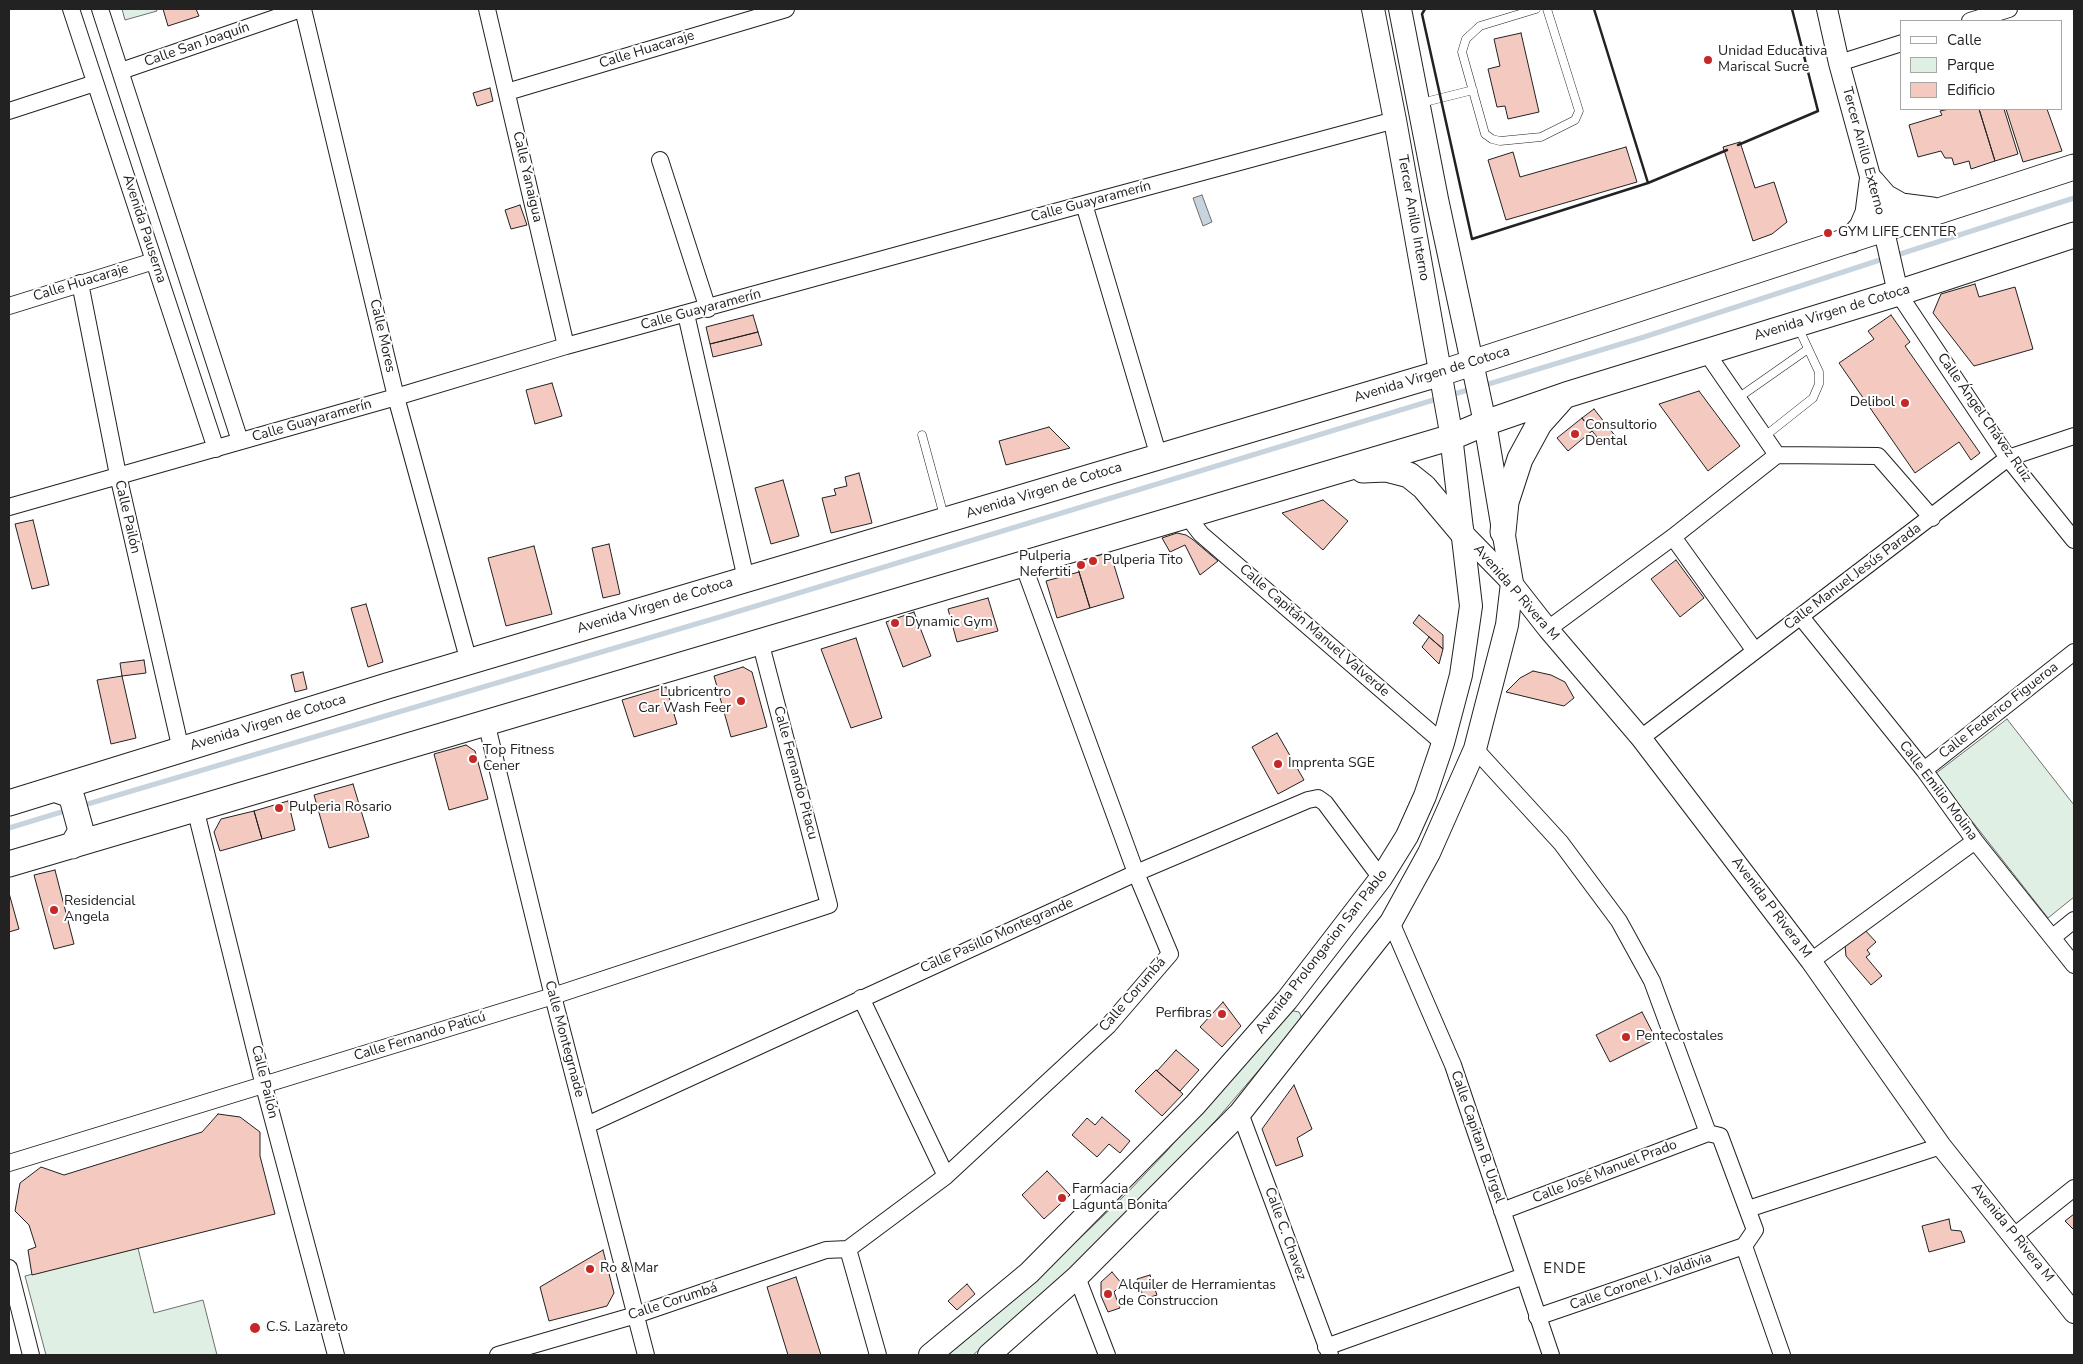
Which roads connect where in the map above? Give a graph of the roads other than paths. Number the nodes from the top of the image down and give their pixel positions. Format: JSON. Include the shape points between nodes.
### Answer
{"nodes":[{"id":1,"x":71,"y":9,"type":"edge"},
{"id":2,"x":100,"y":9,"type":"edge"},
{"id":3,"x":302,"y":9,"type":"edge"},
{"id":4,"x":487,"y":9,"type":"edge"},
{"id":5,"x":786,"y":9,"type":"edge"},
{"id":6,"x":1373,"y":9,"type":"edge"},
{"id":7,"x":1400,"y":9,"type":"edge"},
{"id":8,"x":1536,"y":9,"type":"edge"},
{"id":9,"x":1547,"y":9,"type":"edge"},
{"id":10,"x":1827,"y":9,"type":"edge"},
{"id":11,"x":2009,"y":9,"type":"edge"},
{"id":12,"x":1973,"y":20,"type":"edge"},
{"id":13,"x":1900,"y":44,"type":"edge"},
{"id":14,"x":1839,"y":63,"type":"junction"},
{"id":15,"x":121,"y":71,"type":"junction"},
{"id":16,"x":95,"y":83,"type":"junction"},
{"id":17,"x":1473,"y":90,"type":"junction"},
{"id":18,"x":507,"y":92,"type":"junction"},
{"id":19,"x":1419,"y":103,"type":"junction"},
{"id":20,"x":9,"y":111,"type":"edge"},
{"id":21,"x":1395,"y":120,"type":"junction"},
{"id":22,"x":140,"y":130,"type":"junction"},
{"id":23,"x":113,"y":138,"type":"junction"},
{"id":24,"x":660,"y":160,"type":"dead end"},
{"id":25,"x":2074,"y":167,"type":"edge"},
{"id":26,"x":1872,"y":182,"type":"junction"},
{"id":27,"x":1084,"y":204,"type":"junction"},
{"id":28,"x":1940,"y":211,"type":"junction"},
{"id":29,"x":2074,"y":235,"type":"edge"},
{"id":30,"x":1885,"y":237,"type":"junction"},
{"id":31,"x":1851,"y":240,"type":"junction"},
{"id":32,"x":154,"y":261,"type":"junction"},
{"id":33,"x":1450,"y":262,"type":"junction"},
{"id":34,"x":80,"y":283,"type":"junction"},
{"id":35,"x":1897,"y":288,"type":"junction"},
{"id":36,"x":9,"y":306,"type":"edge"},
{"id":37,"x":708,"y":309,"type":"junction"},
{"id":38,"x":686,"y":314,"type":"junction"},
{"id":39,"x":1796,"y":324,"type":"junction"},
{"id":40,"x":566,"y":346,"type":"junction"},
{"id":41,"x":1808,"y":349,"type":"junction"},
{"id":42,"x":1706,"y":352,"type":"junction"},
{"id":43,"x":1473,"y":367,"type":"junction"},
{"id":44,"x":1442,"y":377,"type":"junction"},
{"id":45,"x":1566,"y":395,"type":"junction"},
{"id":46,"x":396,"y":397,"type":"junction"},
{"id":47,"x":1738,"y":398,"type":"junction"},
{"id":48,"x":1484,"y":420,"type":"junction"},
{"id":49,"x":1451,"y":432,"type":"junction"},
{"id":50,"x":922,"y":435,"type":"dead end"},
{"id":51,"x":1765,"y":436,"type":"junction"},
{"id":52,"x":2074,"y":436,"type":"edge"},
{"id":53,"x":240,"y":441,"type":"junction"},
{"id":54,"x":216,"y":449,"type":"junction"},
{"id":55,"x":1777,"y":455,"type":"junction"},
{"id":56,"x":1159,"y":457,"type":"junction"},
{"id":57,"x":2008,"y":458,"type":"junction"},
{"id":58,"x":1335,"y":471,"type":"junction"},
{"id":59,"x":118,"y":475,"type":"junction"},
{"id":60,"x":9,"y":507,"type":"edge"},
{"id":61,"x":1190,"y":515,"type":"junction"},
{"id":62,"x":1932,"y":518,"type":"junction"},
{"id":63,"x":946,"y":520,"type":"junction"},
{"id":64,"x":1461,"y":531,"type":"junction"},
{"id":65,"x":1503,"y":532,"type":"junction"},
{"id":66,"x":1674,"y":537,"type":"junction"},
{"id":67,"x":2074,"y":540,"type":"edge"},
{"id":68,"x":1023,"y":564,"type":"junction"},
{"id":69,"x":746,"y":579,"type":"junction"},
{"id":70,"x":1512,"y":583,"type":"junction"},
{"id":71,"x":1801,"y":617,"type":"junction"},
{"id":72,"x":1548,"y":629,"type":"junction"},
{"id":73,"x":760,"y":641,"type":"junction"},
{"id":74,"x":1755,"y":651,"type":"junction"},
{"id":75,"x":2074,"y":652,"type":"edge"},
{"id":76,"x":469,"y":662,"type":"junction"},
{"id":77,"x":486,"y":722,"type":"junction"},
{"id":78,"x":1641,"y":738,"type":"junction"},
{"id":79,"x":1443,"y":743,"type":"junction"},
{"id":80,"x":1475,"y":749,"type":"junction"},
{"id":81,"x":181,"y":750,"type":"junction"},
{"id":82,"x":1924,"y":770,"type":"junction"},
{"id":83,"x":77,"y":790,"type":"junction"},
{"id":84,"x":9,"y":802,"type":"edge"},
{"id":85,"x":195,"y":808,"type":"junction"},
{"id":86,"x":91,"y":834,"type":"junction"},
{"id":87,"x":1975,"y":841,"type":"junction"},
{"id":88,"x":9,"y":864,"type":"edge"},
{"id":89,"x":1136,"y":873,"type":"junction"},
{"id":90,"x":1381,"y":878,"type":"junction"},
{"id":91,"x":829,"y":905,"type":"joint"},
{"id":92,"x":2074,"y":920,"type":"edge"},
{"id":93,"x":1391,"y":922,"type":"junction"},
{"id":94,"x":2053,"y":937,"type":"junction"},
{"id":95,"x":1812,"y":961,"type":"junction"},
{"id":96,"x":2074,"y":965,"type":"edge"},
{"id":97,"x":1306,"y":976,"type":"junction"},
{"id":98,"x":553,"y":996,"type":"junction"},
{"id":99,"x":1331,"y":996,"type":"junction"},
{"id":100,"x":861,"y":998,"type":"junction"},
{"id":101,"x":1287,"y":1000,"type":"junction"},
{"id":102,"x":1312,"y":1021,"type":"junction"},
{"id":103,"x":264,"y":1086,"type":"junction"},
{"id":104,"x":1240,"y":1113,"type":"junction"},
{"id":105,"x":587,"y":1125,"type":"junction"},
{"id":106,"x":1708,"y":1133,"type":"junction"},
{"id":107,"x":1941,"y":1146,"type":"junction"},
{"id":108,"x":9,"y":1163,"type":"edge"},
{"id":109,"x":946,"y":1176,"type":"junction"},
{"id":110,"x":2074,"y":1188,"type":"edge"},
{"id":111,"x":1748,"y":1209,"type":"junction"},
{"id":112,"x":1502,"y":1211,"type":"junction"},
{"id":113,"x":2014,"y":1236,"type":"junction"},
{"id":114,"x":1744,"y":1246,"type":"junction"},
{"id":115,"x":848,"y":1248,"type":"junction"},
{"id":116,"x":9,"y":1268,"type":"edge"},
{"id":117,"x":1524,"y":1276,"type":"junction"},
{"id":118,"x":1077,"y":1278,"type":"junction"},
{"id":119,"x":2071,"y":1305,"type":"edge"},
{"id":120,"x":636,"y":1315,"type":"junction"},
{"id":121,"x":1538,"y":1317,"type":"junction"},
{"id":122,"x":1328,"y":1351,"type":"edge"},
{"id":123,"x":31,"y":1355,"type":"edge"},
{"id":124,"x":336,"y":1355,"type":"edge"},
{"id":125,"x":498,"y":1355,"type":"edge"},
{"id":126,"x":646,"y":1355,"type":"edge"},
{"id":127,"x":878,"y":1355,"type":"edge"},
{"id":128,"x":930,"y":1355,"type":"edge"},
{"id":129,"x":988,"y":1355,"type":"edge"},
{"id":130,"x":1107,"y":1355,"type":"edge"},
{"id":131,"x":1552,"y":1355,"type":"edge"},
{"id":132,"x":1782,"y":1355,"type":"edge"}],
"edges":[{"from":1,"to":16,"type":"street","name":"Avenida Pauserna"},
{"from":2,"to":15,"type":"street","name":"Avenida Pauserna"},
{"from":3,"to":15,"type":"street","name":"Calle San Joaquín"},
{"from":3,"to":46,"type":"street","name":"Calle Mores"},
{"from":4,"to":18,"type":"street","name":"Calle Yanaigua"},
{"from":5,"to":18,"type":"street","name":"Calle Huacaraje"},
{"from":6,"to":21,"type":"main road","name":"Tercer Anillo Interno"},
{"from":7,"to":19,"type":"main road","name":"Tercer Anillo Interno"},
{"from":8,"to":17,"type":"lane","via":[[1480,26],[1466,39],[1462,52]]},
{"from":9,"to":17,"type":"lane","via":[[1579,111],[1575,120],[1542,137],[1492,139],[1486,134]]},
{"from":10,"to":14,"type":"street","name":"Tercer Anillo Externo"},
{"from":11,"to":12,"type":"street"},
{"from":13,"to":14,"type":"street"},
{"from":14,"to":26,"type":"street","name":"Tercer Anillo Externo"},
{"from":15,"to":22,"type":"street","name":"Avenida Pauserna"},
{"from":16,"to":20,"type":"street"},
{"from":16,"to":23,"type":"street","name":"Avenida Pauserna"},
{"from":17,"to":19,"type":"lane"},
{"from":18,"to":40,"type":"street","name":"Calle Yanaigua"},
{"from":19,"to":33,"type":"main road","name":"Tercer Anillo Interno"},
{"from":21,"to":27,"type":"street","name":"Calle Guayaramerín"},
{"from":21,"to":33,"type":"main road","via":[[1405,120],[1411,126],[1432,232]]},
{"from":21,"to":44,"type":"main road","name":"Tercer Anillo Interno"},
{"from":22,"to":23,"type":"street"},
{"from":22,"to":53,"type":"street","name":"Avenida Pauserna"},
{"from":23,"to":32,"type":"street","name":"Avenida Pauserna"},
{"from":24,"to":37,"type":"street"},
{"from":25,"to":28,"type":"main road","name":"Avenida Virgen de Cotoca"},
{"from":26,"to":28,"type":"main road","via":[[1885,197],[1901,206]]},
{"from":26,"to":30,"type":"street","name":"Tercer Anillo Externo"},
{"from":26,"to":31,"type":"main road","via":[[1868,213]]},
{"from":27,"to":37,"type":"street","name":"Calle Guayaramerín"},
{"from":27,"to":56,"type":"street"},
{"from":28,"to":30,"type":"main road","name":"Avenida Virgen de Cotoca"},
{"from":29,"to":35,"type":"main road","name":"Avenida Virgen de Cotoca"},
{"from":30,"to":31,"type":"main road","name":"Avenida Virgen de Cotoca"},
{"from":30,"to":35,"type":"street","name":"Tercer Anillo Externo"},
{"from":31,"to":43,"type":"main road","name":"Avenida Virgen de Cotoca"},
{"from":32,"to":34,"type":"street","name":"Calle Huacaraje"},
{"from":32,"to":54,"type":"street","name":"Avenida Pauserna"},
{"from":33,"to":43,"type":"main road","name":"Tercer Anillo Interno"},
{"from":34,"to":36,"type":"street","name":"Calle Huacaraje"},
{"from":34,"to":59,"type":"street","name":"Calle Pailón"},
{"from":35,"to":39,"type":"main road","name":"Avenida Virgen de Cotoca"},
{"from":35,"to":57,"type":"street","name":"Calle Ángel Chávez Ruiz"},
{"from":37,"to":38,"type":"street","name":"Calle Guayaramerín"},
{"from":38,"to":40,"type":"street","name":"Calle Guayaramerín"},
{"from":38,"to":69,"type":"street"},
{"from":39,"to":41,"type":"lane"},
{"from":39,"to":42,"type":"main road","name":"Avenida Virgen de Cotoca"},
{"from":40,"to":46,"type":"street","name":"Calle Guayaramerín"},
{"from":41,"to":47,"type":"lane"},
{"from":41,"to":51,"type":"lane","via":[[1818,372],[1819,384],[1813,398]]},
{"from":42,"to":45,"type":"main road","name":"Avenida Virgen de Cotoca"},
{"from":42,"to":47,"type":"street"},
{"from":43,"to":44,"type":"main road","name":"Avenida Virgen de Cotoca"},
{"from":43,"to":48,"type":"main road","name":"Tercer Anillo Interno"},
{"from":44,"to":49,"type":"main road","name":"Tercer Anillo Interno"},
{"from":44,"to":56,"type":"main road","name":"Avenida Virgen de Cotoca"},
{"from":45,"to":48,"type":"main road","name":"Avenida Virgen de Cotoca"},
{"from":45,"to":65,"type":"main road","via":[[1539,424],[1520,459],[1506,502]]},
{"from":46,"to":53,"type":"street","name":"Calle Guayaramerín"},
{"from":46,"to":76,"type":"street","name":"Calle Mores"},
{"from":47,"to":51,"type":"street"},
{"from":48,"to":49,"type":"main road","name":"Avenida Virgen de Cotoca"},
{"from":48,"to":65,"type":"main road"},
{"from":49,"to":58,"type":"main road","name":"Avenida Virgen de Cotoca"},
{"from":49,"to":64,"type":"main road","name":"Avenida Prolongacion San Pablo"},
{"from":50,"to":63,"type":"lane"},
{"from":51,"to":55,"type":"street"},
{"from":52,"to":57,"type":"street","name":"Calle Manuel Jesús Parada"},
{"from":53,"to":54,"type":"street","name":"Calle Guayaramerín"},
{"from":54,"to":59,"type":"street","name":"Calle Guayaramerín"},
{"from":55,"to":62,"type":"street","via":[[1878,456]]},
{"from":55,"to":66,"type":"street"},
{"from":56,"to":63,"type":"main road","name":"Avenida Virgen de Cotoca"},
{"from":57,"to":62,"type":"street","name":"Calle Manuel Jesús Parada"},
{"from":57,"to":67,"type":"street","name":"Calle Ángel Chávez Ruiz"},
{"from":58,"to":61,"type":"main road","name":"Avenida Virgen de Cotoca"},
{"from":58,"to":64,"type":"main road","via":[[1386,469],[1409,475],[1424,487]]},
{"from":59,"to":60,"type":"street","name":"Calle Guayaramerín"},
{"from":59,"to":81,"type":"street","name":"Calle Pailón"},
{"from":61,"to":68,"type":"main road","name":"Avenida Virgen de Cotoca"},
{"from":61,"to":79,"type":"street","name":"Calle Capitán Manuel Valverde","via":[[1201,534]]},
{"from":62,"to":71,"type":"street","name":"Calle Manuel Jesús Parada"},
{"from":63,"to":69,"type":"main road","name":"Avenida Virgen de Cotoca"},
{"from":64,"to":70,"type":"street","name":"Avenida P Rivera M"},
{"from":64,"to":79,"type":"main road","name":"Avenida Prolongacion San Pablo","via":[[1472,606],[1461,675]]},
{"from":65,"to":70,"type":"main road"},
{"from":66,"to":72,"type":"street"},
{"from":66,"to":74,"type":"street"},
{"from":68,"to":73,"type":"main road","name":"Avenida Virgen de Cotoca"},
{"from":68,"to":89,"type":"street","name":"Calle Corumbá"},
{"from":69,"to":76,"type":"main road","name":"Avenida Virgen de Cotoca"},
{"from":70,"to":72,"type":"street","name":"Avenida P Rivera M"},
{"from":70,"to":80,"type":"main road","via":[[1507,625]]},
{"from":71,"to":74,"type":"street","name":"Calle Manuel Jesús Parada"},
{"from":71,"to":82,"type":"street","name":"Calle Emilio Molina"},
{"from":72,"to":78,"type":"street","name":"Avenida P Rivera M"},
{"from":73,"to":77,"type":"main road","name":"Avenida Virgen de Cotoca"},
{"from":73,"to":91,"type":"street","name":"Calle Fernando Pitacu"},
{"from":74,"to":78,"type":"street","name":"Calle Manuel Jesús Parada"},
{"from":75,"to":82,"type":"street","name":"Calle Federico Figueroa"},
{"from":76,"to":81,"type":"main road","name":"Avenida Virgen de Cotoca"},
{"from":77,"to":85,"type":"main road","name":"Avenida Virgen de Cotoca"},
{"from":77,"to":98,"type":"street","name":"Calle Montegrnade"},
{"from":78,"to":95,"type":"street","name":"Avenida P Rivera M"},
{"from":79,"to":90,"type":"main road","name":"Avenida Prolongacion San Pablo","via":[[1422,804]]},
{"from":80,"to":93,"type":"main road","via":[[1429,853]]},
{"from":80,"to":106,"type":"street","via":[[1561,843],[1619,921],[1652,981]]},
{"from":81,"to":83,"type":"main road","name":"Avenida Virgen de Cotoca"},
{"from":82,"to":87,"type":"street","name":"Calle Emilio Molina"},
{"from":83,"to":84,"type":"main road","name":"Avenida Virgen de Cotoca"},
{"from":83,"to":86,"type":"main road"},
{"from":85,"to":86,"type":"main road","name":"Avenida Virgen de Cotoca"},
{"from":85,"to":103,"type":"street","name":"Calle Pailón"},
{"from":86,"to":88,"type":"main road","name":"Avenida Virgen de Cotoca"},
{"from":87,"to":94,"type":"street","name":"Calle Emilio Molina"},
{"from":87,"to":95,"type":"street"},
{"from":89,"to":90,"type":"street","name":"Calle Pasillo Montegrande","via":[[1318,798]]},
{"from":89,"to":100,"type":"street","name":"Calle Pasillo Montegrande"},
{"from":89,"to":109,"type":"street","name":"Calle Corumbá","via":[[1170,954],[1108,1026]]},
{"from":90,"to":97,"type":"main road","name":"Avenida Prolongacion San Pablo"},
{"from":91,"to":98,"type":"street","name":"Calle Fernando Paticú"},
{"from":92,"to":94,"type":"street"},
{"from":93,"to":99,"type":"main road"},
{"from":93,"to":112,"type":"street","name":"Calle Capitan B. Urgel","via":[[1453,1065]]},
{"from":94,"to":96,"type":"street","name":"Calle Emilio Molina"},
{"from":95,"to":107,"type":"street","name":"Avenida P Rivera M"},
{"from":97,"to":99,"type":"main road","via":[[1314,993],[1322,997]]},
{"from":97,"to":101,"type":"main road","name":"Avenida Prolongacion San Pablo"},
{"from":98,"to":103,"type":"street","name":"Calle Fernando Paticú"},
{"from":98,"to":105,"type":"street","name":"Calle Montegrnade"},
{"from":99,"to":102,"type":"main road"},
{"from":100,"to":105,"type":"street","name":"Calle Pasillo Montegrande"},
{"from":100,"to":109,"type":"street"},
{"from":101,"to":102,"type":"main road","via":[[1304,1006]]},
{"from":101,"to":128,"type":"main road","name":"Avenida Prolongacion San Pablo","via":[[1195,1106],[1030,1273]]},
{"from":102,"to":104,"type":"main road"},
{"from":103,"to":108,"type":"street","name":"Calle Fernando Paticú"},
{"from":103,"to":124,"type":"street","name":"Calle Pailón"},
{"from":104,"to":118,"type":"main road"},
{"from":104,"to":122,"type":"street","name":"Calle C. Chavez"},
{"from":105,"to":120,"type":"street","name":"Calle Montegrnade"},
{"from":106,"to":111,"type":"street","via":[[1720,1136]]},
{"from":106,"to":112,"type":"street","name":"Calle José Manuel Prado"},
{"from":107,"to":111,"type":"street"},
{"from":107,"to":113,"type":"street","name":"Avenida P Rivera M"},
{"from":109,"to":115,"type":"street","name":"Calle Corumbá"},
{"from":110,"to":113,"type":"street"},
{"from":111,"to":114,"type":"street","via":[[1755,1230]]},
{"from":112,"to":117,"type":"street","name":"Calle Capitan B. Urgel"},
{"from":113,"to":119,"type":"street","name":"Avenida P Rivera M"},
{"from":114,"to":121,"type":"street","name":"Calle Coronel J. Valdivia"},
{"from":114,"to":132,"type":"street"},
{"from":115,"to":120,"type":"street","name":"Calle Corumbá","via":[[826,1250]]},
{"from":115,"to":127,"type":"street"},
{"from":116,"to":123,"type":"street"},
{"from":117,"to":121,"type":"street","name":"Calle Capitan B. Urgel"},
{"from":117,"to":122,"type":"street"},
{"from":118,"to":129,"type":"main road"},
{"from":118,"to":130,"type":"street"},
{"from":120,"to":125,"type":"street","name":"Calle Corumbá"},
{"from":120,"to":126,"type":"street","name":"Calle Montegrnade"},
{"from":121,"to":131,"type":"street","name":"Calle Capitan B. Urgel"}]}
